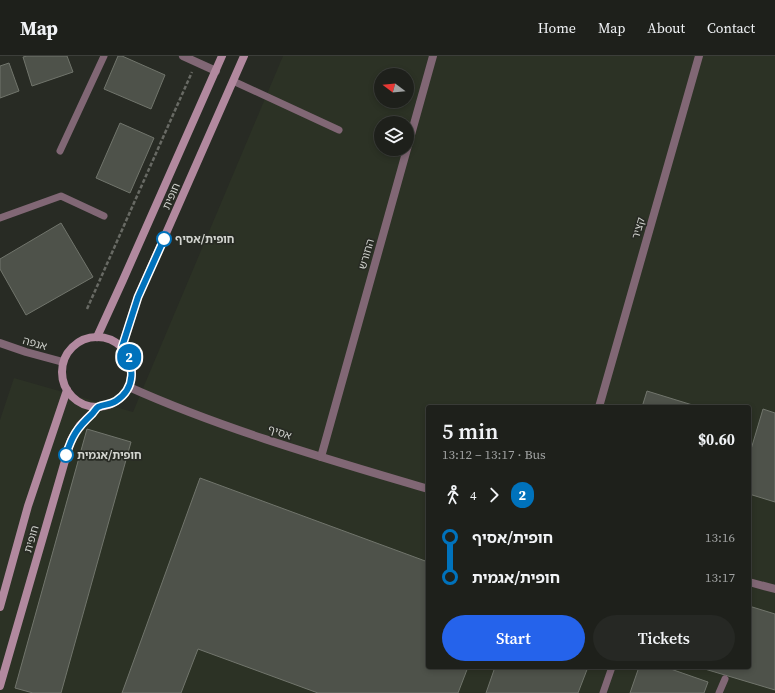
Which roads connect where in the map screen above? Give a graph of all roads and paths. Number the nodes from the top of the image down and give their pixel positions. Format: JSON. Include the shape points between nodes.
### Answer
{"nodes":[{"id":1,"x":104,"y":56,"type":"edge"},
{"id":2,"x":183,"y":56,"type":"edge"},
{"id":3,"x":222,"y":56,"type":"edge"},
{"id":4,"x":244,"y":56,"type":"edge"},
{"id":5,"x":433,"y":56,"type":"edge"},
{"id":6,"x":699,"y":56,"type":"edge"},
{"id":7,"x":196,"y":62,"type":"junction"},
{"id":8,"x":216,"y":71,"type":"junction"},
{"id":9,"x":233,"y":81,"type":"junction"},
{"id":10,"x":339,"y":130,"type":"dead end"},
{"id":11,"x":60,"y":151,"type":"dead end"},
{"id":12,"x":104,"y":216,"type":"dead end"},
{"id":13,"x":0,"y":218,"type":"edge"},
{"id":14,"x":87,"y":309,"type":"dead end"},
{"id":15,"x":97,"y":337,"type":"junction"},
{"id":16,"x":0,"y":343,"type":"edge"},
{"id":17,"x":122,"y":347,"type":"junction"},
{"id":18,"x":63,"y":362,"type":"junction"},
{"id":19,"x":128,"y":387,"type":"junction"},
{"id":20,"x":67,"y":390,"type":"junction"},
{"id":21,"x":600,"y":405,"type":"edge"},
{"id":22,"x":98,"y":407,"type":"junction"},
{"id":23,"x":321,"y":458,"type":"junction"},
{"id":24,"x":426,"y":488,"type":"edge"},
{"id":25,"x":751,"y":583,"type":"edge"},
{"id":26,"x":775,"y":589,"type":"edge"},
{"id":27,"x":0,"y":607,"type":"edge"},
{"id":28,"x":611,"y":669,"type":"edge"},
{"id":29,"x":725,"y":679,"type":"dead end"},
{"id":30,"x":0,"y":686,"type":"edge"},
{"id":31,"x":603,"y":693,"type":"edge"},
{"id":32,"x":719,"y":693,"type":"edge"}],
"edges":[{"from":1,"to":11,"type":"lane"},
{"from":2,"to":7,"type":"street"},
{"from":3,"to":8,"type":"main road","name":"חופית"},
{"from":4,"to":9,"type":"main road","name":"חופית"},
{"from":5,"to":23,"type":"street","name":"החורש"},
{"from":6,"to":21,"type":"street","name":"קציר"},
{"from":7,"to":8,"type":"street"},
{"from":7,"to":14,"type":"path"},
{"from":8,"to":15,"type":"main road","name":"חופית"},
{"from":9,"to":10,"type":"lane"},
{"from":9,"to":17,"type":"main road","name":"חופית","via":[[138,297]]},
{"from":12,"to":13,"type":"lane","via":[[61,196]]},
{"from":15,"to":17,"type":"main road","via":[[114,341]]},
{"from":15,"to":18,"type":"main road","via":[[86,338],[76,344]]},
{"from":16,"to":18,"type":"street","name":"אנפה"},
{"from":17,"to":19,"type":"main road","via":[[132,366],[132,377]]},
{"from":18,"to":20,"type":"main road","via":[[62,376]]},
{"from":19,"to":22,"type":"main road","via":[[116,401]]},
{"from":19,"to":23,"type":"street","name":"אסיף","via":[[174,407]]},
{"from":20,"to":22,"type":"main road","via":[[80,403]]},
{"from":20,"to":27,"type":"main road","name":"חופית","via":[[28,506]]},
{"from":22,"to":30,"type":"main road","name":"חופית","via":[[80,425],[70,440]]},
{"from":23,"to":24,"type":"street","name":"אסיף"},
{"from":25,"to":26,"type":"street"},
{"from":28,"to":31,"type":"lane"},
{"from":29,"to":32,"type":"lane"}]}
